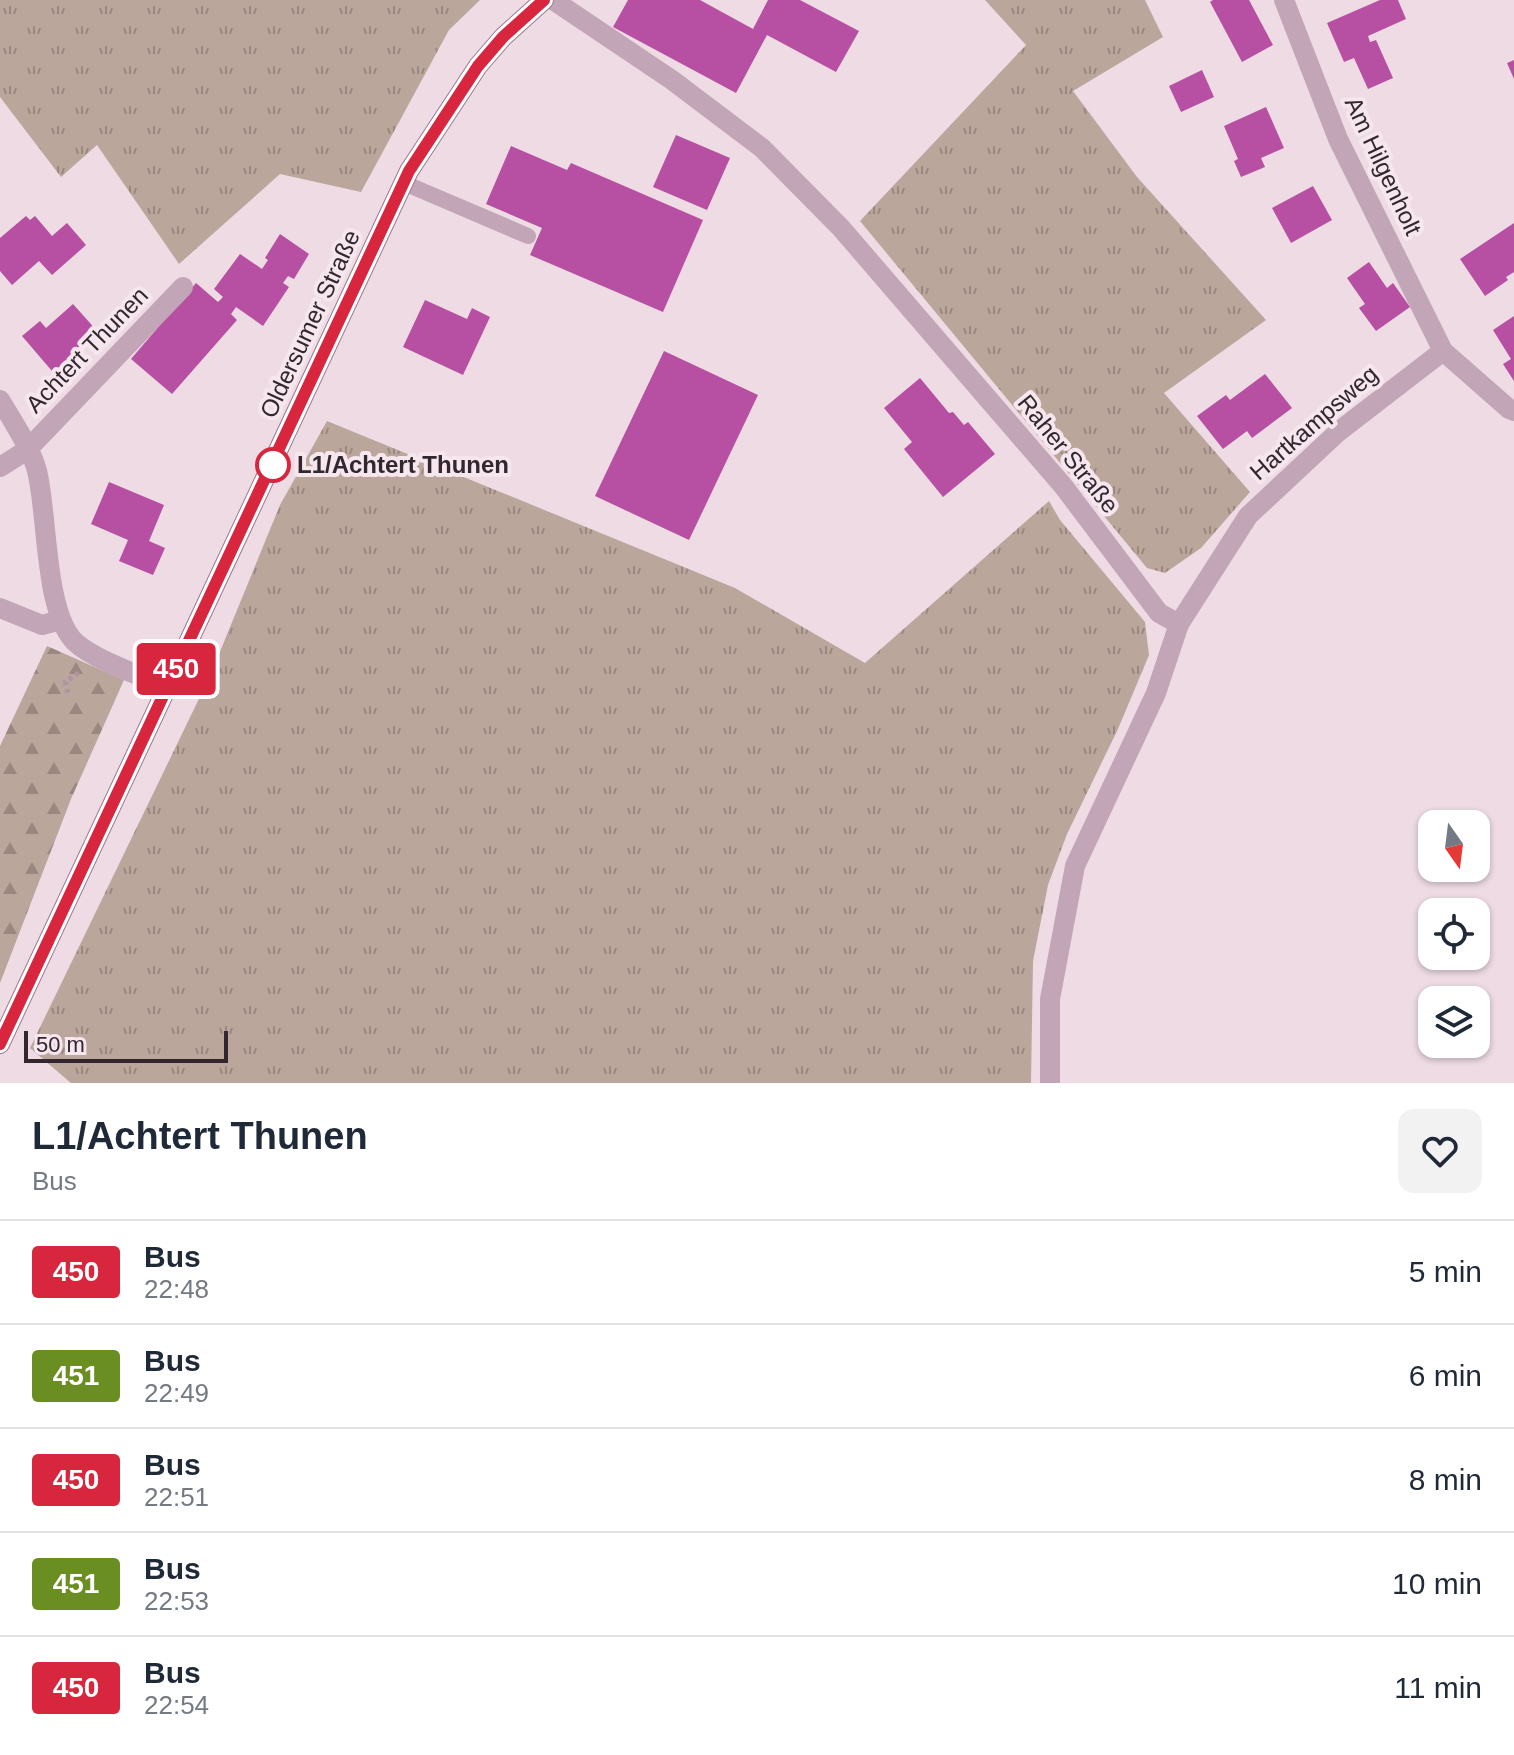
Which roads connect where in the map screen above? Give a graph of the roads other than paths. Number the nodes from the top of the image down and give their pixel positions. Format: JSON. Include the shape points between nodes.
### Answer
{"nodes":[{"id":1,"x":544,"y":0,"type":"edge"},
{"id":2,"x":553,"y":0,"type":"edge"},
{"id":3,"x":1284,"y":0,"type":"edge"},
{"id":4,"x":404,"y":183,"type":"junction"},
{"id":5,"x":528,"y":236,"type":"dead end"},
{"id":6,"x":183,"y":287,"type":"dead end"},
{"id":7,"x":1443,"y":351,"type":"junction"},
{"id":8,"x":0,"y":400,"type":"edge"},
{"id":9,"x":1512,"y":409,"type":"edge"},
{"id":10,"x":27,"y":450,"type":"junction"},
{"id":11,"x":0,"y":467,"type":"edge"},
{"id":12,"x":0,"y":608,"type":"edge"},
{"id":13,"x":61,"y":620,"type":"junction"},
{"id":14,"x":1179,"y":624,"type":"junction"},
{"id":15,"x":168,"y":687,"type":"junction"},
{"id":16,"x":0,"y":1044,"type":"edge"},
{"id":17,"x":1050,"y":1083,"type":"edge"}],
"edges":[{"from":1,"to":4,"type":"main road","name":"Oldersumer Straße","via":[[478,66]]},
{"from":2,"to":14,"type":"street","name":"Raher Straße","via":[[762,148],[841,228],[1064,487],[1159,613]]},
{"from":3,"to":7,"type":"street","name":"Am Hilgenholt","via":[[1338,139]]},
{"from":4,"to":5,"type":"lane"},
{"from":4,"to":15,"type":"main road","name":"Oldersumer Straße"},
{"from":6,"to":10,"type":"street","name":"Achtert Thunen"},
{"from":7,"to":9,"type":"street"},
{"from":7,"to":14,"type":"street","name":"Hartkampsweg","via":[[1338,432],[1248,516]]},
{"from":8,"to":10,"type":"street","name":"Achtert Thunen"},
{"from":10,"to":11,"type":"street","name":"Achtert Thunen"},
{"from":10,"to":13,"type":"street","name":"Achtert Thunen","via":[[37,467],[48,569]]},
{"from":12,"to":13,"type":"street","via":[[42,625]]},
{"from":13,"to":15,"type":"street","name":"Achtert Thunen","via":[[72,640],[89,653]]},
{"from":14,"to":17,"type":"street","via":[[1156,693],[1075,866],[1050,999]]},
{"from":15,"to":16,"type":"main road","name":"Oldersumer Straße"}]}
